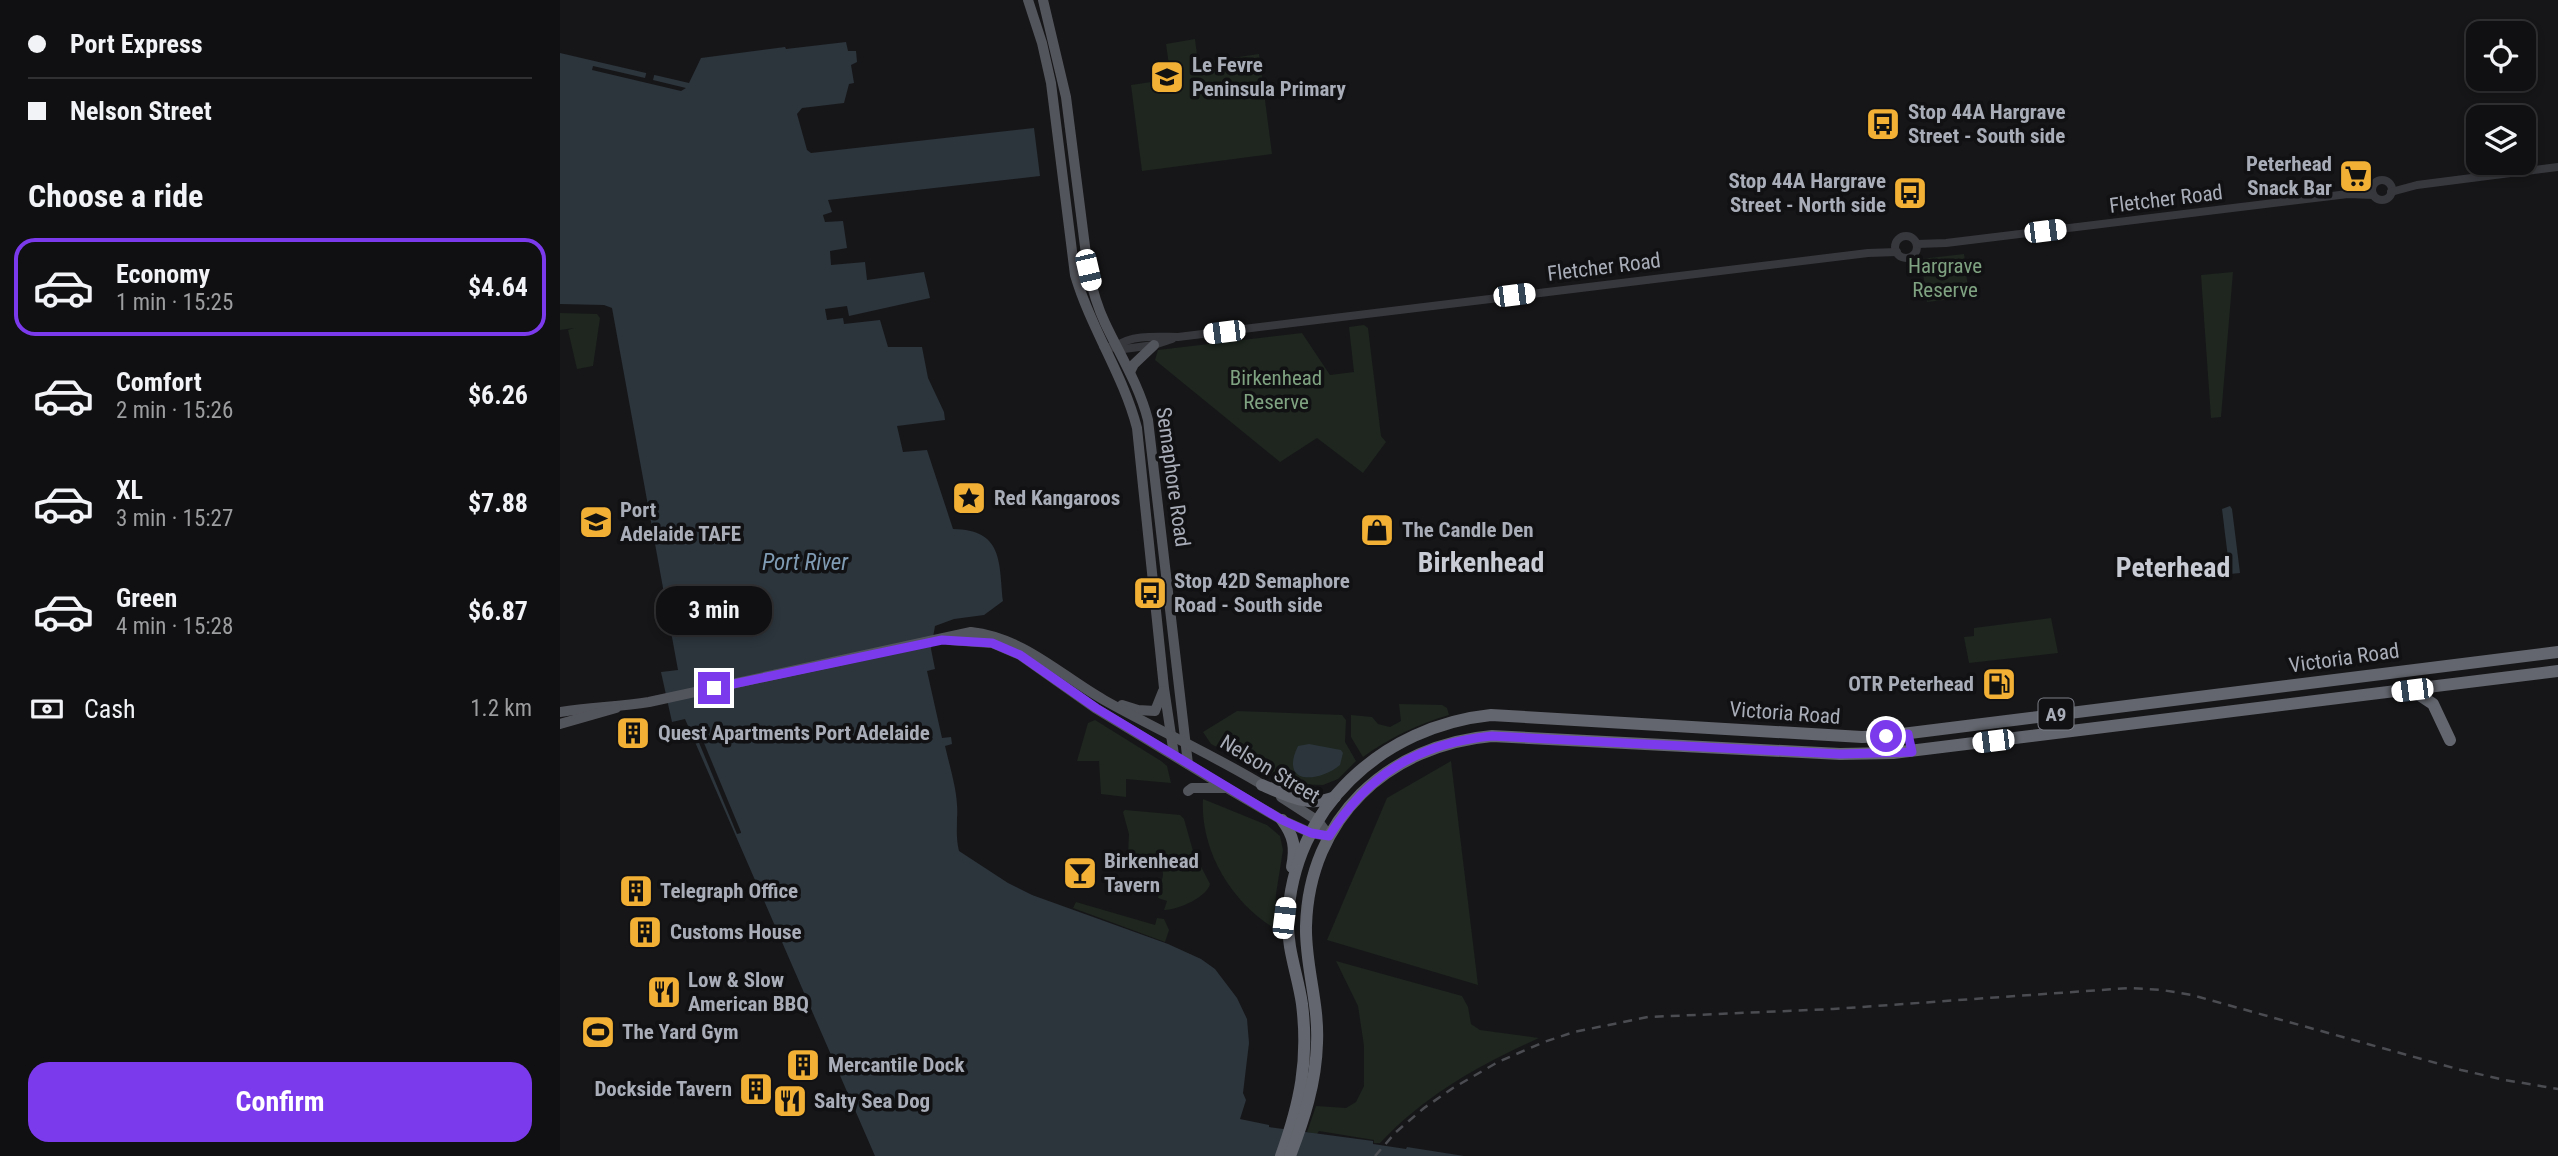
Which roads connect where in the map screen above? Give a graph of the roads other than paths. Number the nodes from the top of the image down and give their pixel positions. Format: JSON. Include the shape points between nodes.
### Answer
{"nodes":[{"id":1,"x":1028,"y":0,"type":"edge"},
{"id":2,"x":1044,"y":0,"type":"edge"},
{"id":3,"x":2558,"y":167,"type":"edge"},
{"id":4,"x":2390,"y":188,"type":"junction"},
{"id":5,"x":2373,"y":191,"type":"junction"},
{"id":6,"x":1897,"y":248,"type":"junction"},
{"id":7,"x":1916,"y":248,"type":"junction"},
{"id":8,"x":1178,"y":337,"type":"junction"},
{"id":9,"x":1154,"y":345,"type":"junction"},
{"id":10,"x":1103,"y":346,"type":"junction"},
{"id":11,"x":1117,"y":346,"type":"junction"},
{"id":12,"x":1130,"y":372,"type":"junction"},
{"id":13,"x":942,"y":640,"type":"junction"},
{"id":14,"x":2558,"y":652,"type":"edge"},
{"id":15,"x":2558,"y":671,"type":"edge"},
{"id":16,"x":1164,"y":688,"type":"junction"},
{"id":17,"x":2412,"y":690,"type":"junction"},
{"id":18,"x":1101,"y":699,"type":"junction"},
{"id":19,"x":620,"y":707,"type":"junction"},
{"id":20,"x":560,"y":712,"type":"edge"},
{"id":21,"x":560,"y":724,"type":"edge"},
{"id":22,"x":1908,"y":734,"type":"junction"},
{"id":23,"x":1171,"y":736,"type":"junction"},
{"id":24,"x":2450,"y":740,"type":"dead end"},
{"id":25,"x":1186,"y":744,"type":"junction"},
{"id":26,"x":1912,"y":752,"type":"junction"},
{"id":27,"x":1174,"y":755,"type":"junction"},
{"id":28,"x":1188,"y":764,"type":"junction"},
{"id":29,"x":1262,"y":785,"type":"junction"},
{"id":30,"x":1227,"y":788,"type":"junction"},
{"id":31,"x":1188,"y":791,"type":"dead end"},
{"id":32,"x":1335,"y":796,"type":"junction"},
{"id":33,"x":1282,"y":820,"type":"junction"},
{"id":34,"x":1318,"y":821,"type":"junction"},
{"id":35,"x":1329,"y":836,"type":"junction"},
{"id":36,"x":1310,"y":837,"type":"junction"},
{"id":37,"x":1288,"y":940,"type":"junction"},
{"id":38,"x":1308,"y":1081,"type":"junction"},
{"id":39,"x":1281,"y":1156,"type":"edge"},
{"id":40,"x":1290,"y":1156,"type":"edge"}],
"edges":[{"from":1,"to":10,"type":"main road","name":"Semaphore Road","via":[[1051,83],[1075,275]]},
{"from":2,"to":11,"type":"main road","name":"Semaphore Road","via":[[1066,97],[1088,270]]},
{"from":3,"to":4,"type":"street"},
{"from":4,"to":5,"type":"street","via":[[2379,181]]},
{"from":4,"to":5,"type":"street","via":[[2389,197],[2383,200]]},
{"from":5,"to":7,"type":"street","name":"Fletcher Road"},
{"from":6,"to":7,"type":"street","via":[[1900,256],[1907,258]]},
{"from":6,"to":7,"type":"street","via":[[1902,238],[1908,237]]},
{"from":6,"to":8,"type":"street","name":"Fletcher Road"},
{"from":8,"to":9,"type":"street","name":"Fletcher Road"},
{"from":8,"to":11,"type":"street","name":"Fletcher Road","via":[[1123,341]]},
{"from":9,"to":11,"type":"street","name":"Fletcher Road"},
{"from":9,"to":12,"type":"main road"},
{"from":10,"to":11,"type":"street","name":"Fletcher Road"},
{"from":10,"to":16,"type":"main road","name":"Semaphore Road","via":[[1125,388],[1137,428]]},
{"from":11,"to":12,"type":"main road","name":"Semaphore Road"},
{"from":12,"to":25,"type":"main road","name":"Semaphore Road","via":[[1143,402],[1154,459]]},
{"from":13,"to":18,"type":"main road","name":"Nelson Street","via":[[971,632],[1004,639],[1045,660]]},
{"from":13,"to":19,"type":"main road","name":"Nelson Street"},
{"from":13,"to":27,"type":"main road","name":"Nelson Street","via":[[992,643],[1020,655]]},
{"from":14,"to":22,"type":"highway","name":"Victoria Road","number":"A9"},
{"from":15,"to":17,"type":"highway","name":"Victoria Road","number":"A9"},
{"from":16,"to":18,"type":"main road","via":[[1155,711]]},
{"from":16,"to":23,"type":"main road","name":"Semaphore Road"},
{"from":17,"to":24,"type":"highway","via":[[2433,704]]},
{"from":17,"to":26,"type":"highway","name":"Victoria Road","number":"A9"},
{"from":18,"to":23,"type":"main road","name":"Nelson Street"},
{"from":19,"to":20,"type":"main road","name":"Nelson Street"},
{"from":19,"to":21,"type":"main road","name":"Nelson Street"},
{"from":22,"to":26,"type":"highway"},
{"from":22,"to":32,"type":"highway","name":"Victoria Road","number":"A9","via":[[1862,737],[1522,716],[1473,717],[1435,727],[1393,746],[1359,770]]},
{"from":23,"to":25,"type":"main road","name":"Nelson Street"},
{"from":23,"to":27,"type":"main road","name":"Semaphore Road"},
{"from":25,"to":28,"type":"main road","name":"Semaphore Road"},
{"from":25,"to":29,"type":"main road","name":"Nelson Street"},
{"from":26,"to":35,"type":"highway","name":"Victoria Road","number":"A9","via":[[1840,754],[1492,736],[1460,740],[1418,754],[1381,776],[1359,794]]},
{"from":27,"to":28,"type":"main road","name":"Nelson Street"},
{"from":28,"to":30,"type":"main road","name":"Nelson Street"},
{"from":29,"to":32,"type":"highway","via":[[1303,801],[1321,802]]},
{"from":29,"to":34,"type":"main road","name":"Nelson Street"},
{"from":30,"to":31,"type":"main road"},
{"from":30,"to":33,"type":"main road","name":"Nelson Street"},
{"from":32,"to":34,"type":"highway","name":"Victoria Road","number":"A9"},
{"from":33,"to":36,"type":"main road","name":"Nelson Street"},
{"from":33,"to":37,"type":"highway","via":[[1293,836],[1294,850],[1284,918]]},
{"from":34,"to":35,"type":"main road","name":"Nelson Street"},
{"from":34,"to":36,"type":"highway","name":"Victoria Road","number":"A9"},
{"from":35,"to":36,"type":"main road","name":"Nelson Street"},
{"from":35,"to":38,"type":"highway","number":"A9","via":[[1315,870],[1307,919],[1318,1020],[1317,1058]]},
{"from":36,"to":37,"type":"highway","number":"A9","via":[[1297,867]]},
{"from":37,"to":38,"type":"highway","number":"A9","via":[[1303,1020]]},
{"from":38,"to":39,"type":"highway","number":"A9"},
{"from":38,"to":40,"type":"highway","number":"A9","via":[[1305,1116]]}]}
